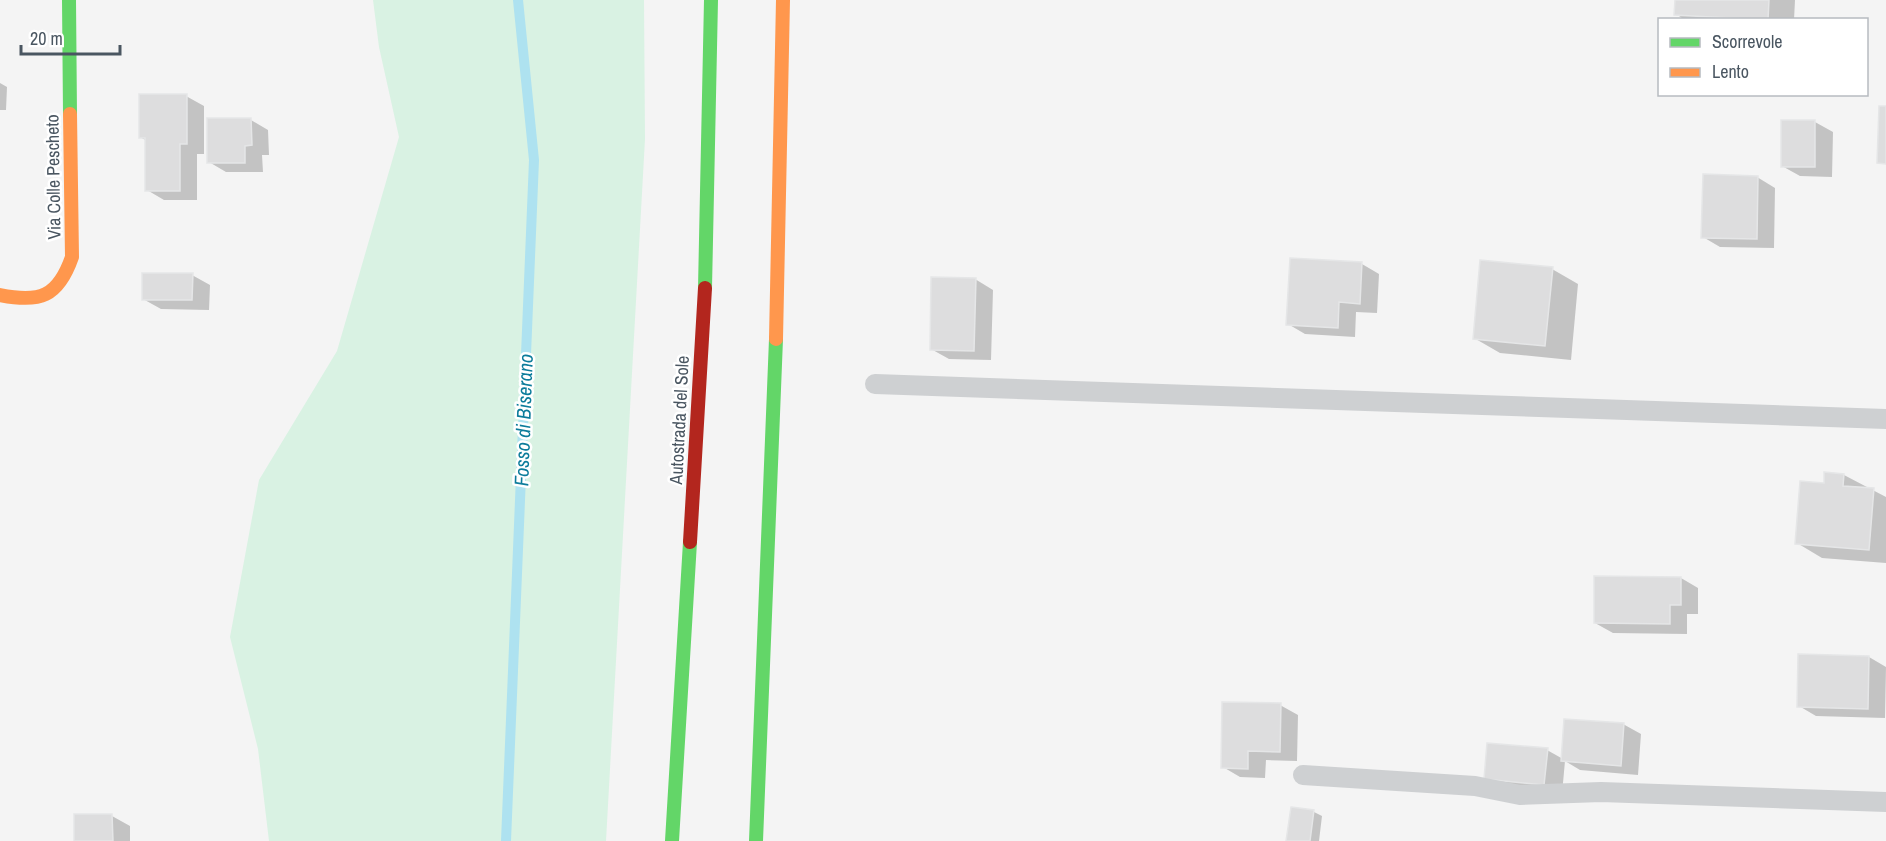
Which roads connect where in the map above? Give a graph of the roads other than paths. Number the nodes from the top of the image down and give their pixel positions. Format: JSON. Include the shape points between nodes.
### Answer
{"nodes":[{"id":1,"x":69,"y":0,"type":"edge"},
{"id":2,"x":711,"y":0,"type":"edge"},
{"id":3,"x":783,"y":0,"type":"edge"},
{"id":4,"x":0,"y":296,"type":"edge"},
{"id":5,"x":875,"y":384,"type":"dead end"},
{"id":6,"x":1886,"y":419,"type":"edge"},
{"id":7,"x":1303,"y":775,"type":"dead end"},
{"id":8,"x":1886,"y":802,"type":"edge"},
{"id":9,"x":672,"y":841,"type":"edge"},
{"id":10,"x":756,"y":841,"type":"edge"}],
"edges":[{"from":1,"to":4,"type":"main road","name":"Via Colle Pescheto","via":[[72,257],[65,277],[45,297],[29,300]]},
{"from":2,"to":9,"type":"main road","name":"Autostrada del Sole","via":[[706,268]]},
{"from":3,"to":10,"type":"main road","via":[[778,296]]},
{"from":5,"to":6,"type":"lane"},
{"from":7,"to":8,"type":"lane","via":[[1475,786],[1520,795],[1601,792]]}]}
